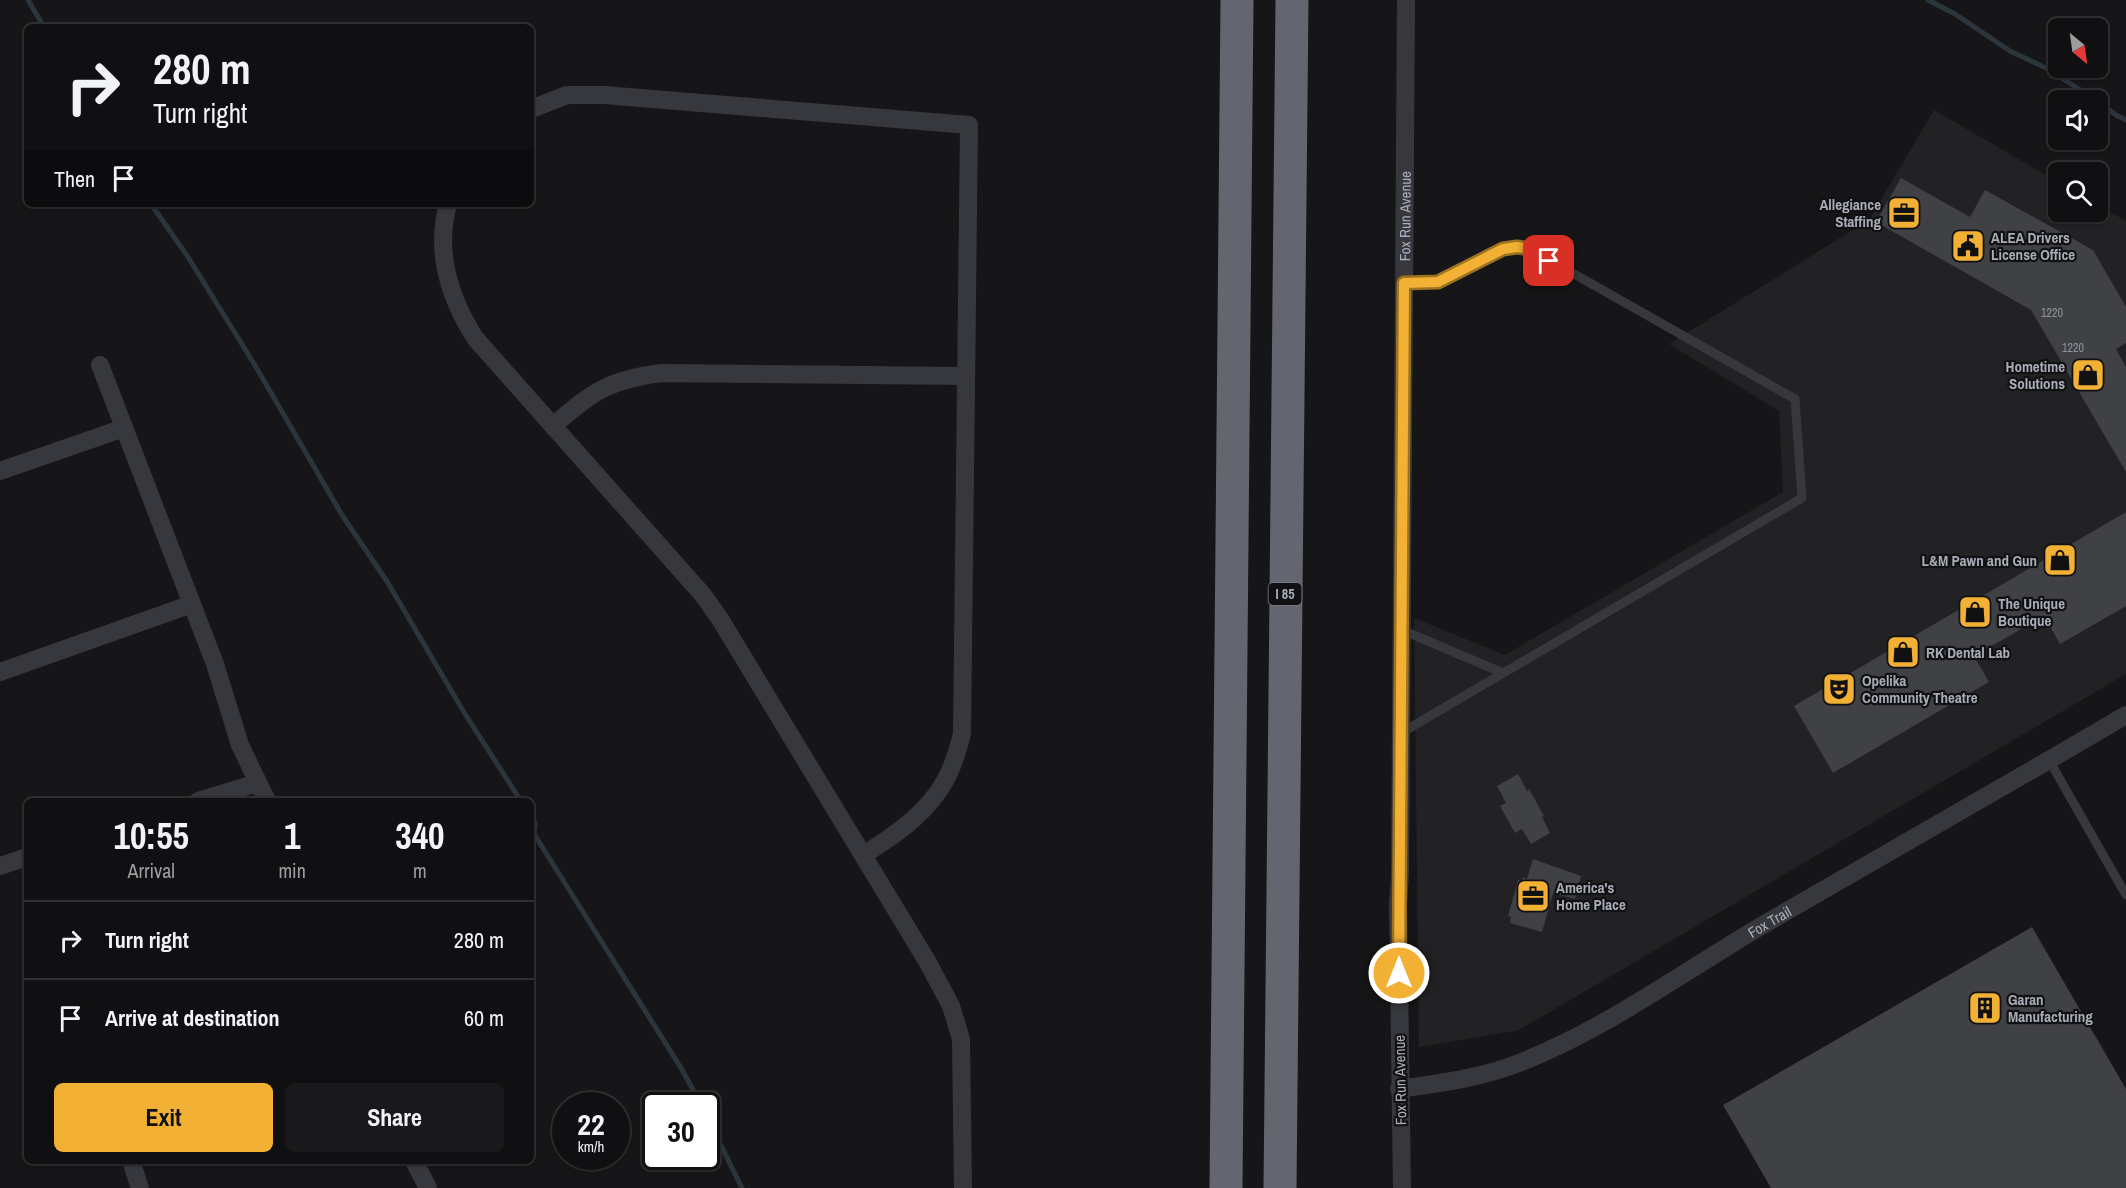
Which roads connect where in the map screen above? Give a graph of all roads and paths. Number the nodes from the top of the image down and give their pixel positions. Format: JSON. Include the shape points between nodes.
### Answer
{"nodes":[{"id":1,"x":1237,"y":0,"type":"edge"},
{"id":2,"x":1292,"y":0,"type":"edge"},
{"id":3,"x":1407,"y":0,"type":"edge"},
{"id":4,"x":534,"y":108,"type":"edge"},
{"id":5,"x":447,"y":207,"type":"edge"},
{"id":6,"x":1404,"y":283,"type":"junction"},
{"id":7,"x":100,"y":365,"type":"dead end"},
{"id":8,"x":966,"y":376,"type":"junction"},
{"id":9,"x":553,"y":426,"type":"junction"},
{"id":10,"x":124,"y":428,"type":"junction"},
{"id":11,"x":0,"y":471,"type":"edge"},
{"id":12,"x":192,"y":604,"type":"junction"},
{"id":13,"x":1402,"y":630,"type":"junction"},
{"id":14,"x":0,"y":672,"type":"edge"},
{"id":15,"x":1503,"y":673,"type":"junction"},
{"id":16,"x":2126,"y":715,"type":"edge"},
{"id":17,"x":1401,"y":733,"type":"junction"},
{"id":18,"x":2049,"y":760,"type":"junction"},
{"id":19,"x":257,"y":783,"type":"junction"},
{"id":20,"x":208,"y":798,"type":"edge"},
{"id":21,"x":265,"y":798,"type":"edge"},
{"id":22,"x":863,"y":855,"type":"junction"},
{"id":23,"x":24,"y":857,"type":"edge"},
{"id":24,"x":0,"y":866,"type":"edge"},
{"id":25,"x":2126,"y":895,"type":"edge"},
{"id":26,"x":1400,"y":1089,"type":"junction"},
{"id":27,"x":131,"y":1164,"type":"edge"},
{"id":28,"x":416,"y":1164,"type":"edge"},
{"id":29,"x":140,"y":1188,"type":"edge"},
{"id":30,"x":428,"y":1188,"type":"edge"},
{"id":31,"x":963,"y":1188,"type":"edge"},
{"id":32,"x":1226,"y":1188,"type":"edge"},
{"id":33,"x":1280,"y":1188,"type":"edge"},
{"id":34,"x":1402,"y":1188,"type":"edge"}],
"edges":[{"from":1,"to":32,"type":"highway"},
{"from":2,"to":33,"type":"highway","number":"I 85"},
{"from":3,"to":6,"type":"street","name":"Fox Run Avenue"},
{"from":4,"to":8,"type":"street","via":[[567,95],[604,94],[969,125]]},
{"from":5,"to":9,"type":"street","via":[[442,225],[443,254],[448,286],[461,316],[475,338]]},
{"from":6,"to":13,"type":"street","name":"Fox Run Avenue"},
{"from":6,"to":15,"type":"lane","via":[[1438,282],[1503,249],[1530,249],[1795,399],[1802,498]]},
{"from":7,"to":10,"type":"street"},
{"from":8,"to":9,"type":"street","via":[[661,373],[607,385]]},
{"from":8,"to":22,"type":"street","via":[[963,734],[952,768],[937,795],[914,819]]},
{"from":9,"to":22,"type":"street","via":[[703,595]]},
{"from":10,"to":11,"type":"street"},
{"from":10,"to":12,"type":"street"},
{"from":12,"to":14,"type":"street"},
{"from":12,"to":19,"type":"street","via":[[240,745]]},
{"from":13,"to":15,"type":"lane"},
{"from":13,"to":17,"type":"street","name":"Fox Run Avenue"},
{"from":15,"to":17,"type":"lane"},
{"from":16,"to":18,"type":"street","name":"Fox Trail"},
{"from":17,"to":26,"type":"street","name":"Fox Run Avenue"},
{"from":18,"to":25,"type":"lane"},
{"from":18,"to":26,"type":"street","name":"Fox Trail","via":[[1569,1041],[1478,1076]]},
{"from":19,"to":20,"type":"street"},
{"from":19,"to":21,"type":"street"},
{"from":22,"to":31,"type":"street","via":[[932,970],[951,1006],[961,1039]]},
{"from":23,"to":24,"type":"street"},
{"from":26,"to":34,"type":"street","name":"Fox Run Avenue"},
{"from":27,"to":29,"type":"street"},
{"from":28,"to":30,"type":"street"}]}
